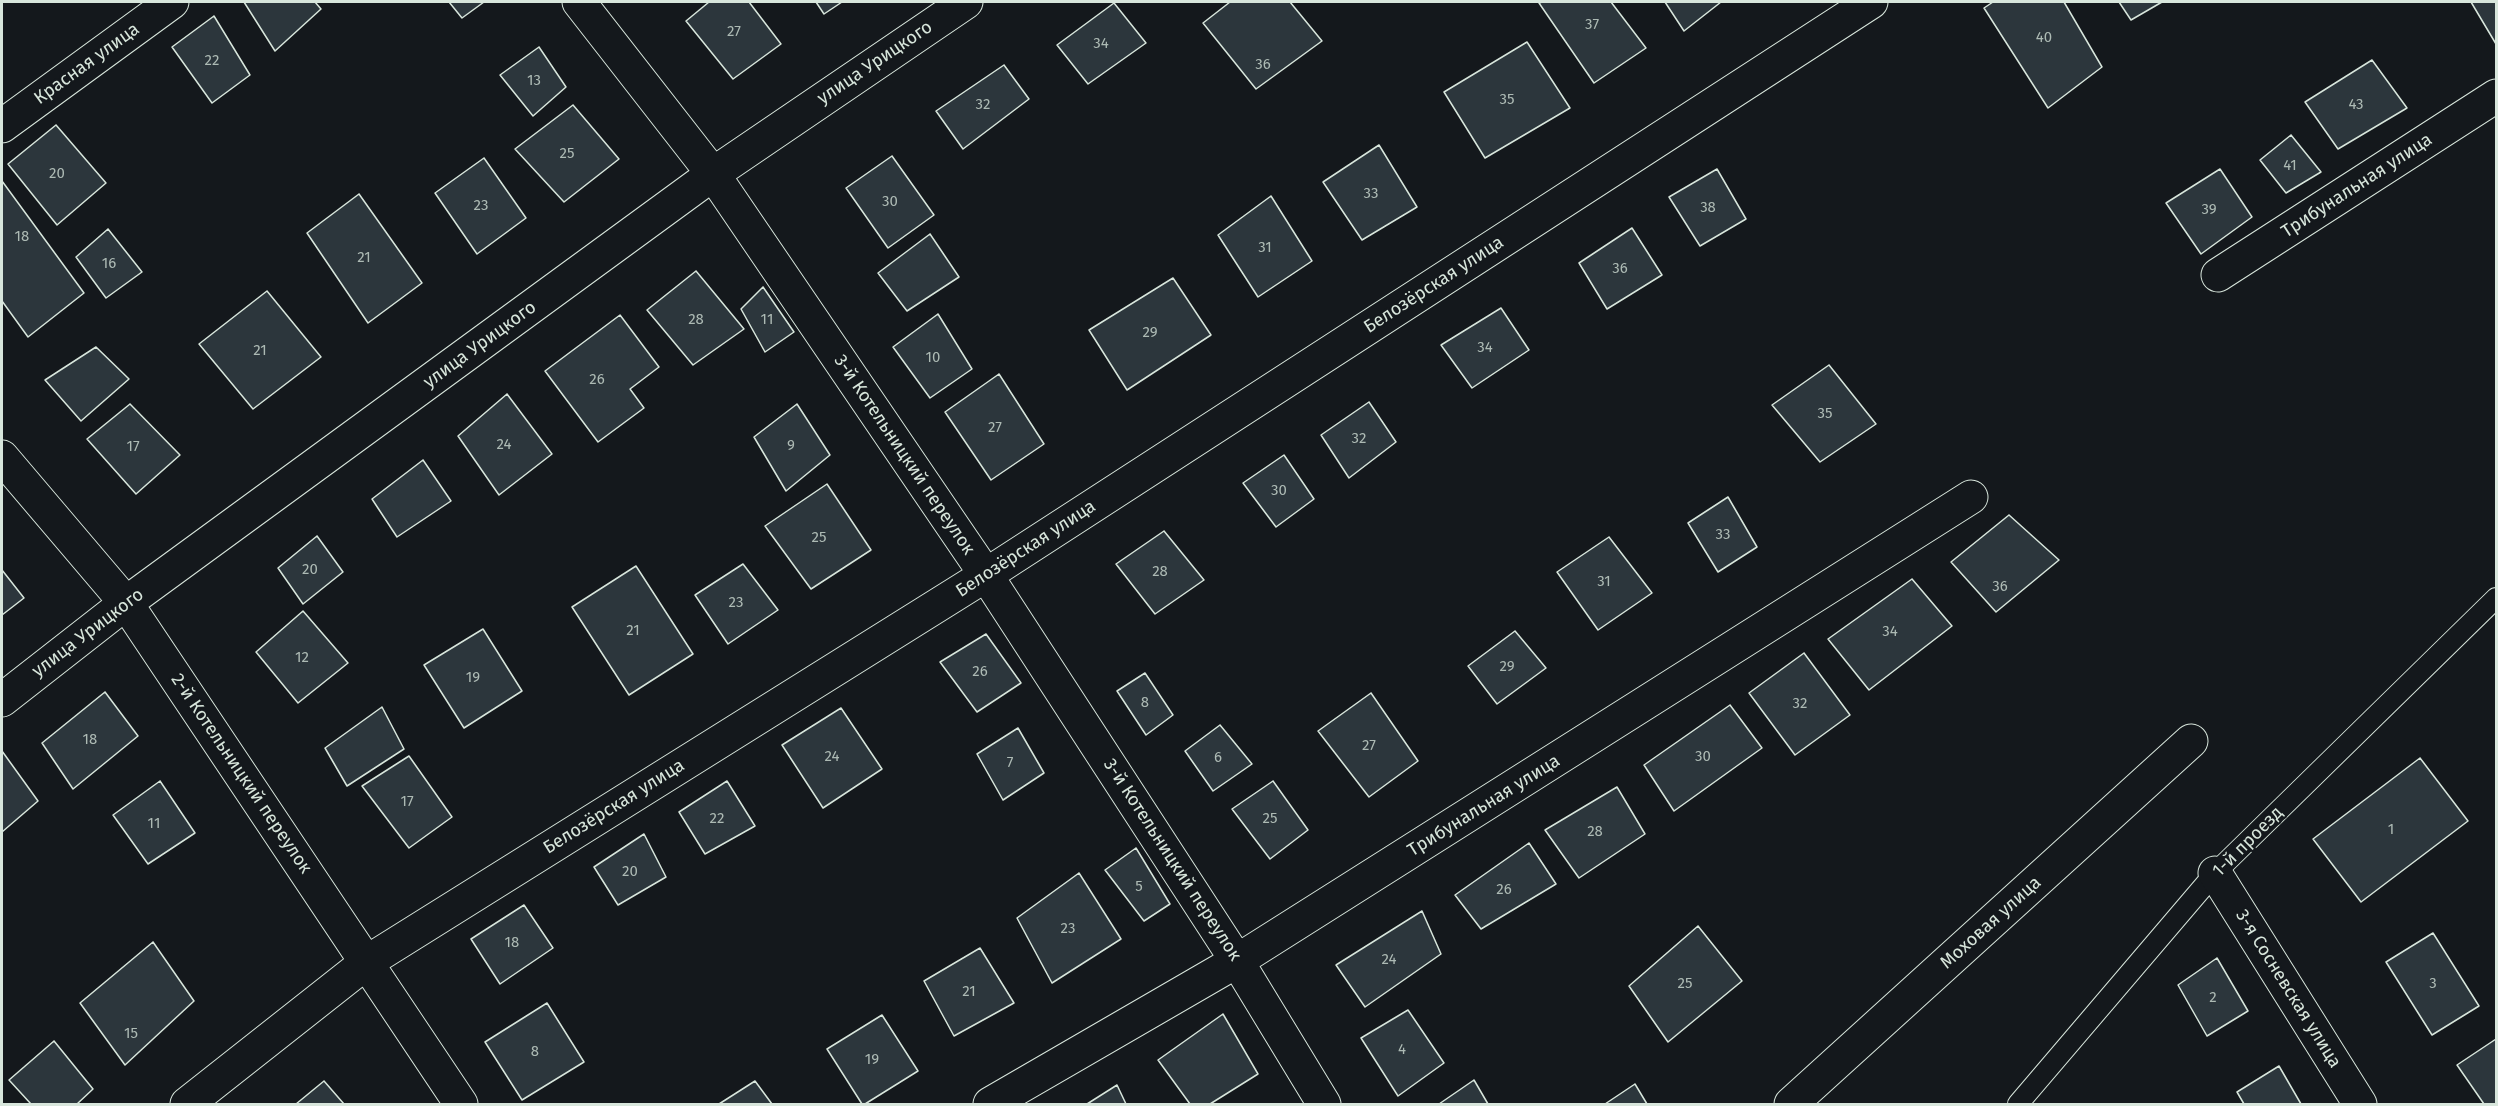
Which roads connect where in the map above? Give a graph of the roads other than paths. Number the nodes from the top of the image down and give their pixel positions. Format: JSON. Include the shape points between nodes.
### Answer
{"nodes":[{"id":1,"x":172,"y":2,"type":"edge"},
{"id":2,"x":579,"y":2,"type":"edge"},
{"id":3,"x":966,"y":2,"type":"edge"},
{"id":4,"x":1872,"y":2,"type":"edge"},
{"id":5,"x":2496,"y":96,"type":"edge"},
{"id":6,"x":2,"y":126,"type":"edge"},
{"id":7,"x":713,"y":174,"type":"junction"},
{"id":8,"x":2218,"y":275,"type":"dead end"},
{"id":9,"x":2,"y":457,"type":"edge"},
{"id":10,"x":1971,"y":497,"type":"dead end"},
{"id":11,"x":986,"y":575,"type":"junction"},
{"id":12,"x":2496,"y":598,"type":"edge"},
{"id":13,"x":126,"y":603,"type":"junction"},
{"id":14,"x":2,"y":700,"type":"edge"},
{"id":15,"x":2191,"y":741,"type":"dead end"},
{"id":16,"x":2215,"y":873,"type":"junction"},
{"id":17,"x":1238,"y":961,"type":"junction"},
{"id":18,"x":367,"y":962,"type":"junction"},
{"id":19,"x":187,"y":1104,"type":"edge"},
{"id":20,"x":461,"y":1104,"type":"edge"},
{"id":21,"x":990,"y":1104,"type":"edge"},
{"id":22,"x":1324,"y":1104,"type":"edge"},
{"id":23,"x":1791,"y":1104,"type":"edge"},
{"id":24,"x":2018,"y":1104,"type":"edge"},
{"id":25,"x":2360,"y":1104,"type":"edge"}],
"edges":[{"from":1,"to":6,"type":"street","name":"Красная улица"},
{"from":2,"to":7,"type":"street","name":"3-й Котельницкий переулок"},
{"from":3,"to":7,"type":"street","name":"улица Урицкого"},
{"from":4,"to":11,"type":"street","name":"Белозёрская улица"},
{"from":5,"to":8,"type":"street","name":"Трибунальная улица"},
{"from":7,"to":11,"type":"street","name":"3-й Котельницкий переулок"},
{"from":7,"to":13,"type":"street","name":"улица Урицкого"},
{"from":9,"to":13,"type":"street","name":"2-й Котельницкий переулок"},
{"from":10,"to":17,"type":"street","name":"Трибунальная улица"},
{"from":11,"to":17,"type":"street","name":"3-й Котельницкий переулок"},
{"from":11,"to":18,"type":"street","name":"Белозёрская улица"},
{"from":12,"to":16,"type":"lane","name":"1-й проезд"},
{"from":13,"to":14,"type":"street","name":"улица Урицкого"},
{"from":13,"to":18,"type":"street","name":"2-й Котельницкий переулок"},
{"from":15,"to":23,"type":"street","name":"Моховая улица"},
{"from":16,"to":24,"type":"lane","name":"1-й проезд"},
{"from":16,"to":25,"type":"street","name":"3-я Сосневская улица"},
{"from":17,"to":21,"type":"street","name":"Трибунальная улица"},
{"from":17,"to":22,"type":"street","name":"3-й Котельницкий переулок"},
{"from":18,"to":19,"type":"street","name":"Белозёрская улица"},
{"from":18,"to":20,"type":"street","name":"2-й Котельницкий переулок"}]}
